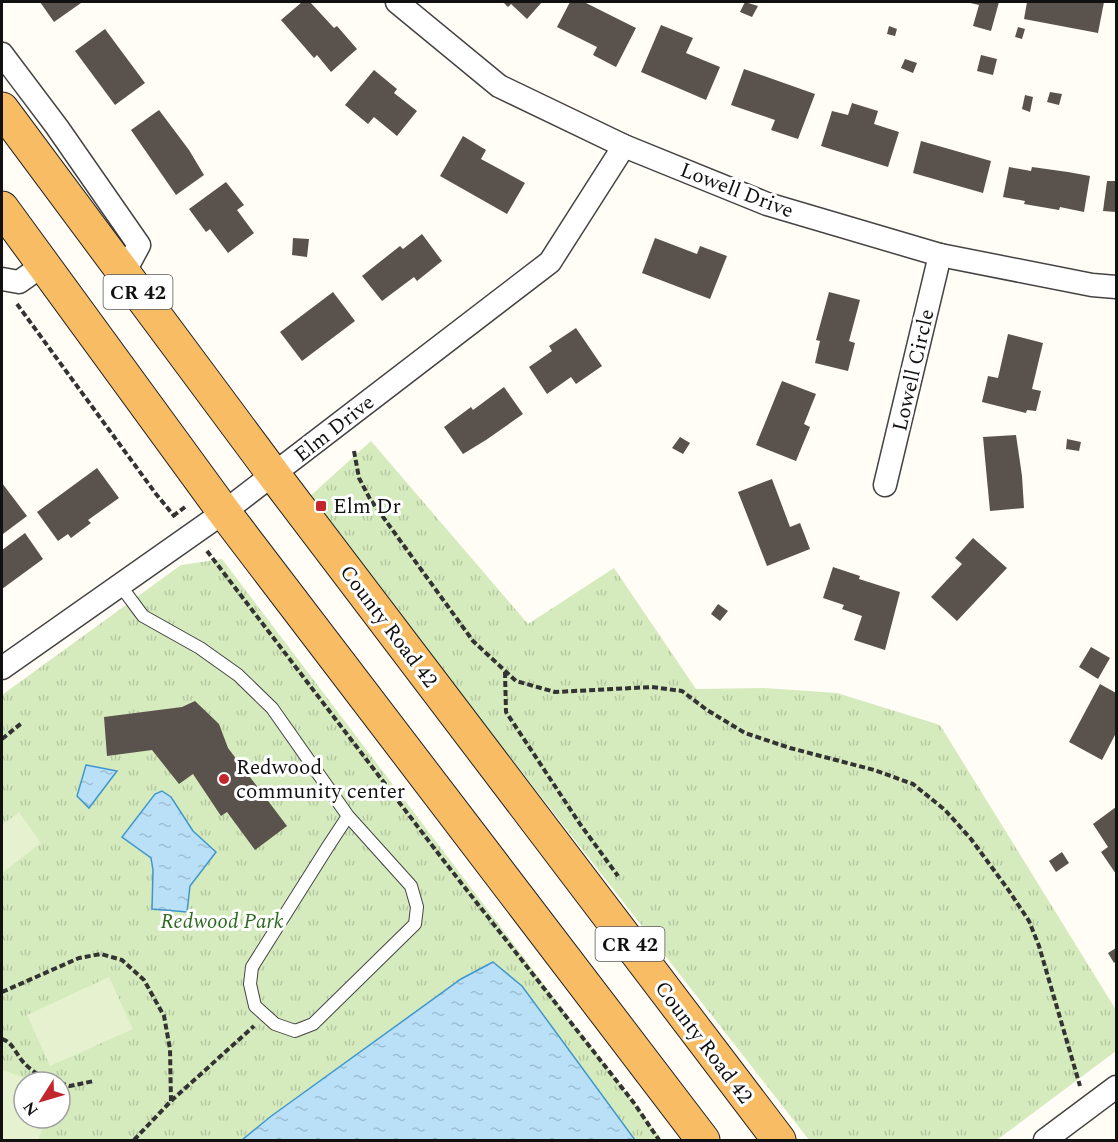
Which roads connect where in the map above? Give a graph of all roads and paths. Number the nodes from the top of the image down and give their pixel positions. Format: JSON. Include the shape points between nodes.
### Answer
{"nodes":[{"id":1,"x":397,"y":2,"type":"edge"},
{"id":2,"x":2,"y":54,"type":"edge"},
{"id":3,"x":2,"y":109,"type":"edge"},
{"id":4,"x":624,"y":146,"type":"junction"},
{"id":5,"x":2,"y":208,"type":"edge"},
{"id":6,"x":940,"y":255,"type":"junction"},
{"id":7,"x":43,"y":265,"type":"junction"},
{"id":8,"x":124,"y":273,"type":"junction"},
{"id":9,"x":2,"y":279,"type":"edge"},
{"id":10,"x":1116,"y":287,"type":"edge"},
{"id":11,"x":16,"y":303,"type":"dead end"},
{"id":12,"x":354,"y":451,"type":"dead end"},
{"id":13,"x":274,"y":474,"type":"junction"},
{"id":14,"x":885,"y":485,"type":"dead end"},
{"id":15,"x":224,"y":512,"type":"junction"},
{"id":16,"x":194,"y":534,"type":"junction"},
{"id":17,"x":120,"y":585,"type":"junction"},
{"id":18,"x":2,"y":668,"type":"edge"},
{"id":19,"x":505,"y":671,"type":"junction"},
{"id":20,"x":23,"y":722,"type":"dead end"},
{"id":21,"x":2,"y":738,"type":"edge"},
{"id":22,"x":348,"y":816,"type":"junction"},
{"id":23,"x":621,"y":881,"type":"dead end"},
{"id":24,"x":2,"y":992,"type":"edge"},
{"id":25,"x":266,"y":1016,"type":"junction"},
{"id":26,"x":2,"y":1039,"type":"edge"},
{"id":27,"x":33,"y":1070,"type":"edge"},
{"id":28,"x":94,"y":1081,"type":"dead end"},
{"id":29,"x":72,"y":1086,"type":"edge"},
{"id":30,"x":1080,"y":1087,"type":"dead end"},
{"id":31,"x":1116,"y":1087,"type":"edge"},
{"id":32,"x":171,"y":1101,"type":"junction"},
{"id":33,"x":134,"y":1140,"type":"edge"},
{"id":34,"x":659,"y":1140,"type":"edge"},
{"id":35,"x":703,"y":1140,"type":"edge"},
{"id":36,"x":779,"y":1140,"type":"edge"},
{"id":37,"x":1045,"y":1140,"type":"edge"}],
"edges":[{"from":1,"to":4,"type":"street","name":"Lowell Drive","via":[[499,86]]},
{"from":2,"to":8,"type":"street","via":[[139,245]]},
{"from":3,"to":8,"type":"highway","name":"County Road 42","number":"CR 42"},
{"from":4,"to":6,"type":"street","name":"Lowell Drive","via":[[767,204]]},
{"from":4,"to":13,"type":"street","name":"Elm Drive","via":[[550,262]]},
{"from":5,"to":7,"type":"highway","number":"CR 42"},
{"from":6,"to":10,"type":"street","name":"Lowell Drive"},
{"from":6,"to":14,"type":"street","name":"Lowell Circle"},
{"from":7,"to":9,"type":"street","via":[[19,282]]},
{"from":7,"to":15,"type":"highway","number":"CR 42"},
{"from":8,"to":13,"type":"highway","name":"County Road 42","number":"CR 42"},
{"from":11,"to":16,"type":"path","via":[[173,516]]},
{"from":12,"to":19,"type":"path","via":[[359,478],[370,499],[473,641]]},
{"from":13,"to":15,"type":"street","name":"Elm Drive"},
{"from":13,"to":36,"type":"highway","name":"County Road 42","number":"CR 42"},
{"from":15,"to":16,"type":"street","name":"Elm Drive"},
{"from":15,"to":35,"type":"highway","number":"CR 42"},
{"from":16,"to":17,"type":"street","name":"Elm Drive"},
{"from":16,"to":34,"type":"path"},
{"from":17,"to":18,"type":"street","name":"Elm Drive"},
{"from":17,"to":22,"type":"lane","via":[[143,616],[238,675],[272,708]]},
{"from":19,"to":23,"type":"path","via":[[506,712]]},
{"from":19,"to":30,"type":"path","via":[[516,681],[555,692],[652,687],[682,691],[745,732],[913,784],[945,810],[971,839],[1029,921]]},
{"from":20,"to":21,"type":"path"},
{"from":22,"to":25,"type":"lane","via":[[252,966],[250,984],[255,1006]]},
{"from":22,"to":25,"type":"lane","via":[[411,886],[417,907],[415,924],[313,1024],[295,1031]]},
{"from":24,"to":32,"type":"path","via":[[79,958],[101,954],[122,960],[144,980],[164,1016],[170,1049]]},
{"from":25,"to":32,"type":"path"},
{"from":26,"to":27,"type":"path"},
{"from":28,"to":29,"type":"path"},
{"from":31,"to":37,"type":"street"},
{"from":32,"to":33,"type":"path"}]}
